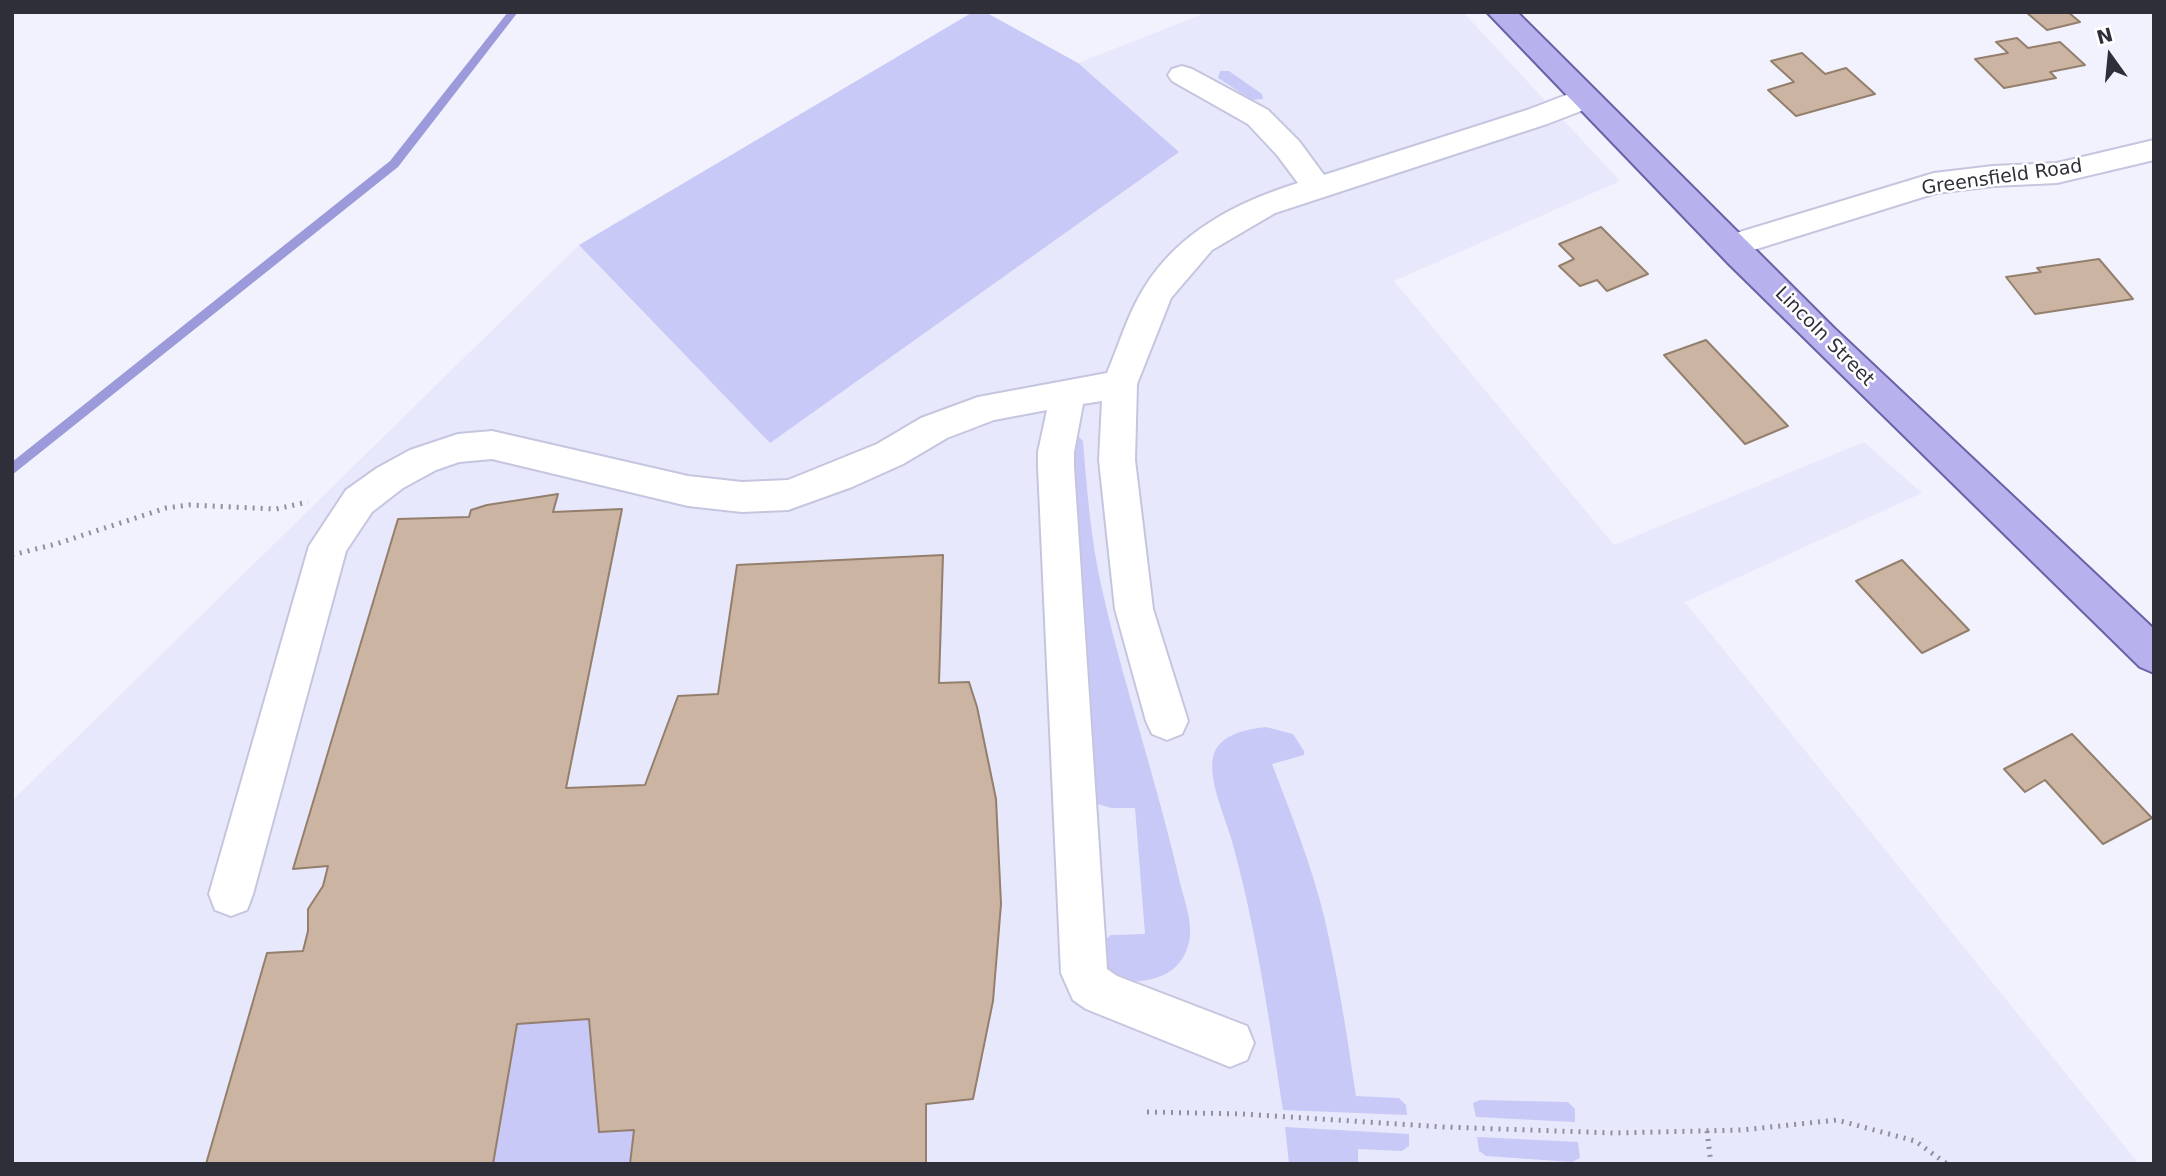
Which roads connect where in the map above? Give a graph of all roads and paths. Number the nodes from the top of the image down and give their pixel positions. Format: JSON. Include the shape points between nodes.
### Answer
{"nodes":[{"id":1,"x":1501,"y":12,"type":"edge"},
{"id":2,"x":1182,"y":75,"type":"dead end"},
{"id":3,"x":1584,"y":99,"type":"junction"},
{"id":4,"x":2154,"y":150,"type":"edge"},
{"id":5,"x":1316,"y":186,"type":"junction"},
{"id":6,"x":1731,"y":246,"type":"junction"},
{"id":7,"x":1120,"y":384,"type":"junction"},
{"id":8,"x":1068,"y":393,"type":"junction"},
{"id":9,"x":378,"y":488,"type":"junction"},
{"id":10,"x":12,"y":555,"type":"edge"},
{"id":11,"x":2154,"y":654,"type":"edge"},
{"id":12,"x":1167,"y":721,"type":"dead end"},
{"id":13,"x":231,"y":894,"type":"dead end"},
{"id":14,"x":1230,"y":1043,"type":"dead end"},
{"id":15,"x":1147,"y":1112,"type":"dead end"},
{"id":16,"x":1707,"y":1131,"type":"junction"},
{"id":17,"x":1711,"y":1164,"type":"edge"},
{"id":18,"x":1947,"y":1164,"type":"edge"}],
"edges":[{"from":1,"to":3,"type":"main road","name":"Lincoln Street"},
{"from":2,"to":5,"type":"street","via":[[1258,117]]},
{"from":3,"to":5,"type":"street"},
{"from":3,"to":6,"type":"main road","name":"Lincoln Street"},
{"from":4,"to":6,"type":"street","name":"Greensfield Road","via":[[2057,173],[1934,183]]},
{"from":5,"to":7,"type":"street","via":[[1264,205],[1201,242],[1157,293]]},
{"from":6,"to":11,"type":"main road","name":"Lincoln Street"},
{"from":7,"to":8,"type":"street"},
{"from":7,"to":12,"type":"street","via":[[1118,460],[1134,609]]},
{"from":8,"to":9,"type":"street","via":[[990,407],[934,428],[859,468],[788,495],[742,497],[688,491],[492,445],[458,448],[423,460]]},
{"from":8,"to":14,"type":"street","via":[[1056,467],[1084,973],[1089,984],[1102,993]]},
{"from":9,"to":10,"type":"path","via":[[275,509],[166,508]]},
{"from":9,"to":13,"type":"street","via":[[359,501],[328,546]]},
{"from":15,"to":16,"type":"path","via":[[1588,1132]]},
{"from":16,"to":17,"type":"path"},
{"from":16,"to":18,"type":"path","via":[[1837,1120],[1915,1140]]}]}
